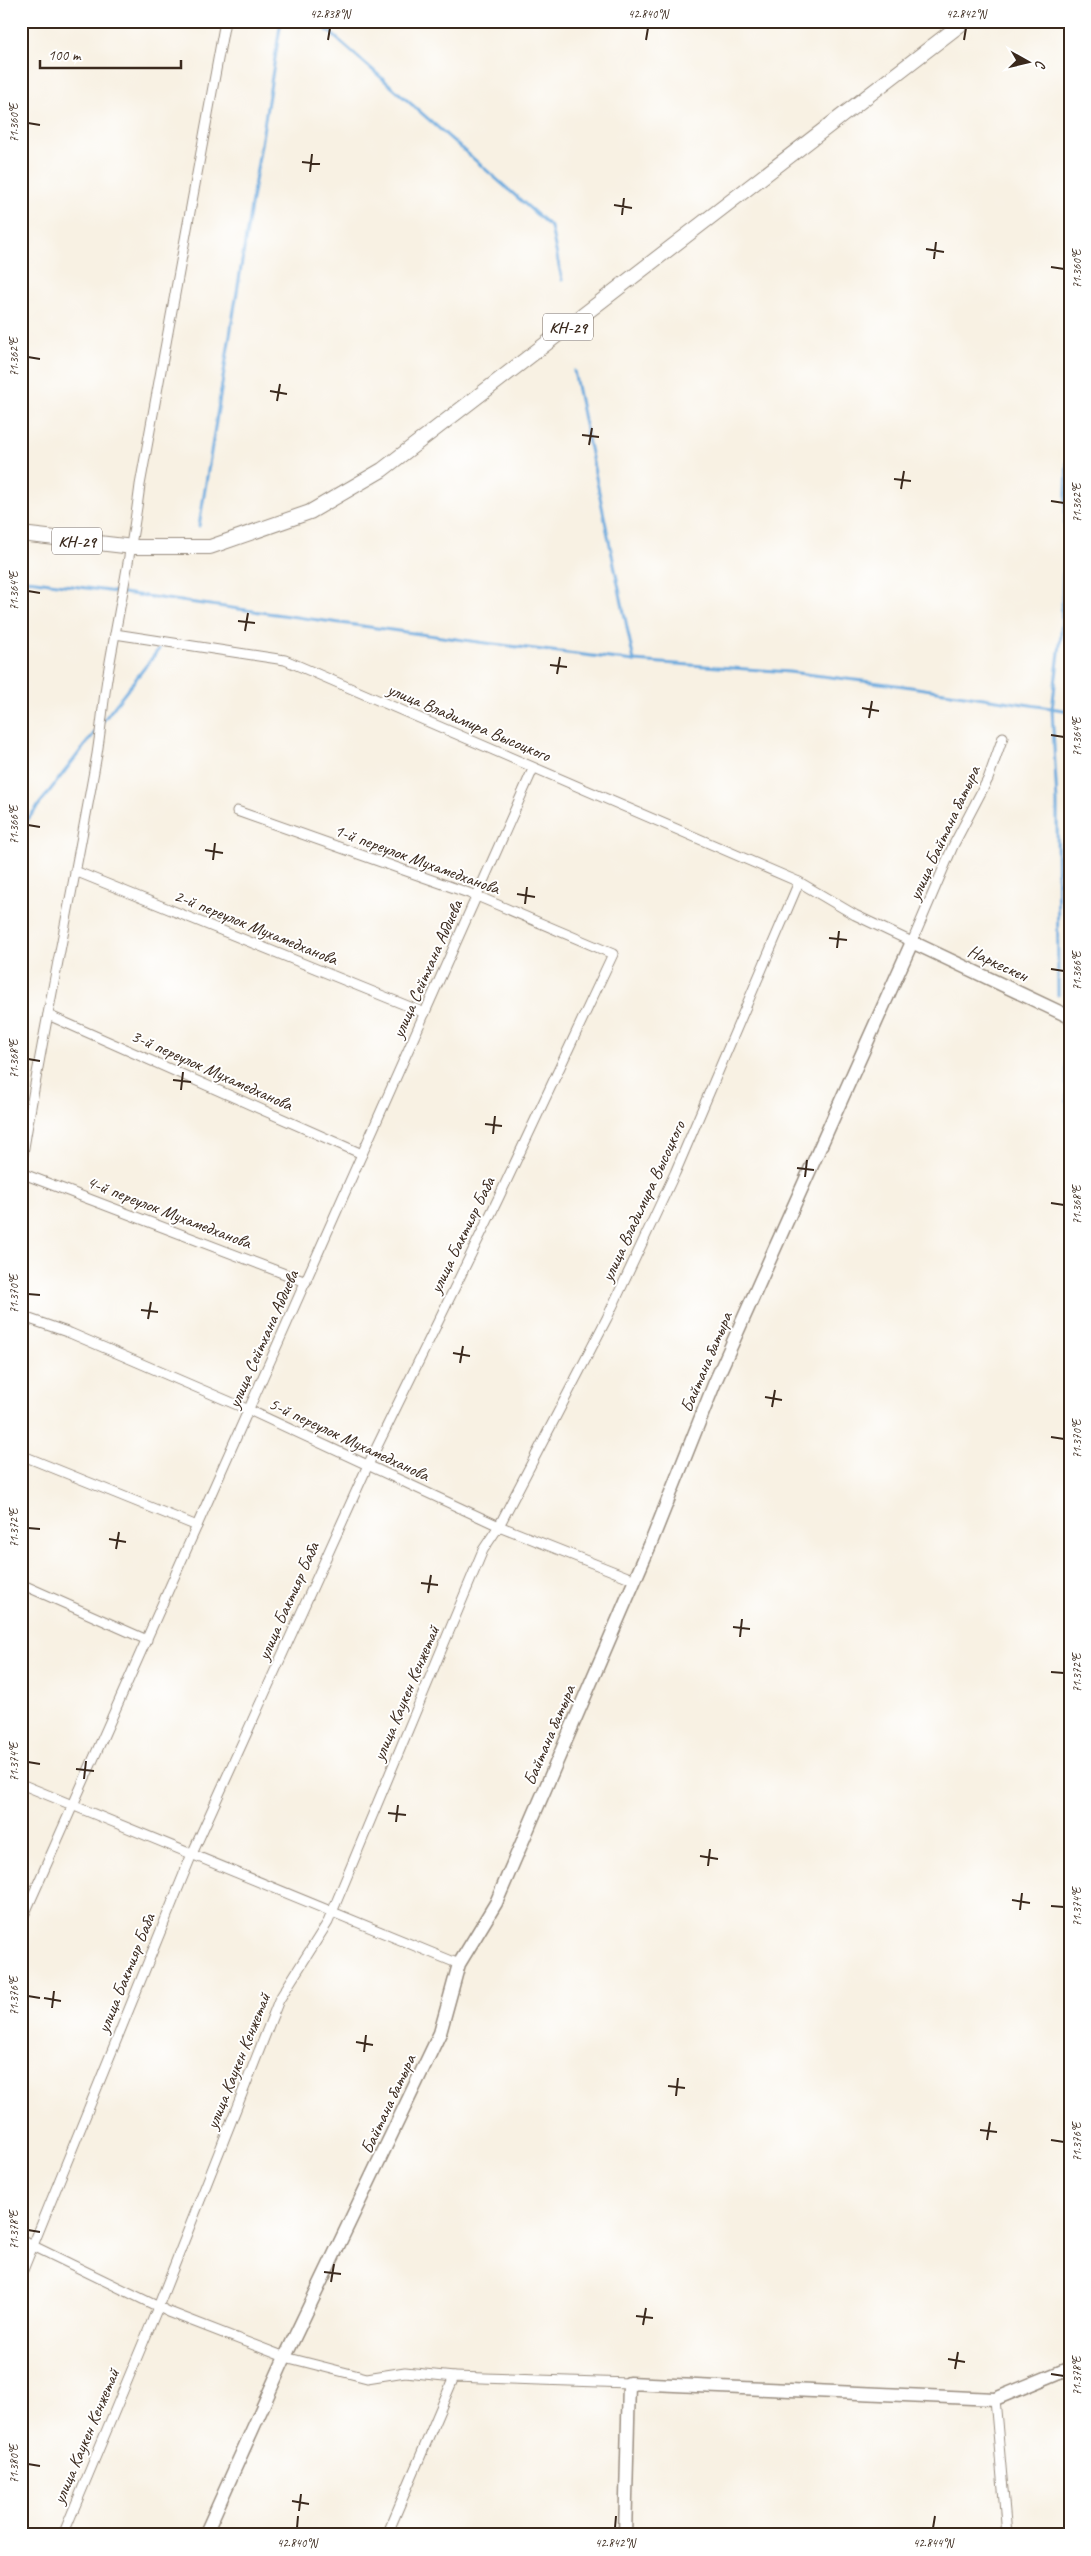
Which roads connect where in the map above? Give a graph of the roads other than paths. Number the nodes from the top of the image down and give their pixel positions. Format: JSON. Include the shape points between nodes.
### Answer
{"nodes":[{"id":1,"x":226,"y":21,"type":"edge"},
{"id":2,"x":965,"y":21,"type":"edge"},
{"id":3,"x":21,"y":534,"type":"edge"},
{"id":4,"x":133,"y":547,"type":"junction"},
{"id":5,"x":115,"y":634,"type":"junction"},
{"id":6,"x":1003,"y":737,"type":"dead end"},
{"id":7,"x":534,"y":768,"type":"junction"},
{"id":8,"x":237,"y":811,"type":"dead end"},
{"id":9,"x":75,"y":871,"type":"junction"},
{"id":10,"x":799,"y":882,"type":"junction"},
{"id":11,"x":477,"y":896,"type":"junction"},
{"id":12,"x":912,"y":942,"type":"junction"},
{"id":13,"x":613,"y":954,"type":"joint"},
{"id":14,"x":425,"y":1013,"type":"junction"},
{"id":15,"x":48,"y":1015,"type":"junction"},
{"id":16,"x":1070,"y":1017,"type":"edge"},
{"id":17,"x":362,"y":1154,"type":"junction"},
{"id":18,"x":21,"y":1166,"type":"edge"},
{"id":19,"x":21,"y":1173,"type":"edge"},
{"id":20,"x":306,"y":1282,"type":"junction"},
{"id":21,"x":21,"y":1316,"type":"edge"},
{"id":22,"x":248,"y":1410,"type":"junction"},
{"id":23,"x":21,"y":1455,"type":"edge"},
{"id":24,"x":368,"y":1465,"type":"junction"},
{"id":25,"x":197,"y":1526,"type":"junction"},
{"id":26,"x":499,"y":1526,"type":"junction"},
{"id":27,"x":636,"y":1580,"type":"junction"},
{"id":28,"x":21,"y":1584,"type":"edge"},
{"id":29,"x":147,"y":1640,"type":"junction"},
{"id":30,"x":21,"y":1784,"type":"edge"},
{"id":31,"x":73,"y":1805,"type":"junction"},
{"id":32,"x":192,"y":1854,"type":"junction"},
{"id":33,"x":332,"y":1910,"type":"junction"},
{"id":34,"x":21,"y":1922,"type":"edge"},
{"id":35,"x":459,"y":1964,"type":"junction"},
{"id":36,"x":21,"y":2240,"type":"edge"},
{"id":37,"x":34,"y":2246,"type":"junction"},
{"id":38,"x":21,"y":2275,"type":"edge"},
{"id":39,"x":158,"y":2307,"type":"junction"},
{"id":40,"x":286,"y":2357,"type":"junction"},
{"id":41,"x":1070,"y":2368,"type":"edge"},
{"id":42,"x":454,"y":2377,"type":"junction"},
{"id":43,"x":629,"y":2383,"type":"junction"},
{"id":44,"x":995,"y":2399,"type":"junction"},
{"id":45,"x":63,"y":2535,"type":"edge"},
{"id":46,"x":205,"y":2535,"type":"edge"},
{"id":47,"x":387,"y":2535,"type":"edge"},
{"id":48,"x":625,"y":2535,"type":"edge"},
{"id":49,"x":1007,"y":2535,"type":"edge"}],
"edges":[{"from":1,"to":4,"type":"street","via":[[140,485]]},
{"from":2,"to":4,"type":"main road","number":"КН-29","via":[[382,470],[310,512],[210,547]]},
{"from":3,"to":4,"type":"main road","number":"КН-29"},
{"from":4,"to":5,"type":"street"},
{"from":5,"to":7,"type":"street","name":"улица Владимира Высоцкого","via":[[285,660]]},
{"from":5,"to":9,"type":"street"},
{"from":6,"to":12,"type":"street","name":"улица Байтана батыра","via":[[988,779],[953,846]]},
{"from":7,"to":10,"type":"street","name":"улица Владимира Высоцкого"},
{"from":7,"to":11,"type":"street","name":"улица Сейтхана Абдиева"},
{"from":8,"to":11,"type":"street","name":"1-й переулок Мухамедханова"},
{"from":9,"to":14,"type":"street","name":"2-й переулок Мухамедханова"},
{"from":9,"to":15,"type":"street"},
{"from":10,"to":12,"type":"street","name":"улица Владимира Высоцкого","via":[[855,915]]},
{"from":10,"to":26,"type":"street","name":"улица Владимира Высоцкого","via":[[678,1165],[607,1318]]},
{"from":11,"to":13,"type":"street","name":"1-й переулок Мухамедханова"},
{"from":11,"to":14,"type":"street","name":"улица Сейтхана Абдиева"},
{"from":12,"to":16,"type":"street","name":"Наркескен"},
{"from":12,"to":27,"type":"street","name":"Байтана батыра","via":[[714,1382]]},
{"from":13,"to":24,"type":"street","name":"улица Бактияр Баба"},
{"from":14,"to":17,"type":"street","name":"улица Сейтхана Абдиева"},
{"from":15,"to":17,"type":"street","name":"3-й переулок Мухамедханова"},
{"from":15,"to":18,"type":"street"},
{"from":17,"to":20,"type":"street","name":"улица Сейтхана Абдиева"},
{"from":19,"to":20,"type":"street","name":"4-й переулок Мухамедханова"},
{"from":20,"to":22,"type":"street","name":"улица Сейтхана Абдиева"},
{"from":21,"to":22,"type":"street","name":"5-й переулок Мухамедханова","via":[[70,1333]]},
{"from":22,"to":24,"type":"street","name":"5-й переулок Мухамедханова"},
{"from":22,"to":25,"type":"street","name":"улица Сейтхана Абдиева"},
{"from":23,"to":25,"type":"street"},
{"from":24,"to":26,"type":"street","name":"5-й переулок Мухамедханова"},
{"from":24,"to":32,"type":"street","name":"улица Бактияр Баба"},
{"from":25,"to":29,"type":"street","name":"улица Сейтхана Абдиева"},
{"from":26,"to":27,"type":"street","name":"5-й переулок Мухамедханова"},
{"from":26,"to":33,"type":"street","name":"улица Каукен Кенжетай","via":[[483,1550]]},
{"from":27,"to":35,"type":"street","name":"Байтана батыра","via":[[496,1904]]},
{"from":28,"to":29,"type":"street"},
{"from":29,"to":31,"type":"street","name":"улица Сейтхана Абдиева"},
{"from":30,"to":31,"type":"street"},
{"from":31,"to":32,"type":"street"},
{"from":31,"to":34,"type":"street","name":"улица Сейтхана Абдиева"},
{"from":32,"to":33,"type":"street"},
{"from":32,"to":37,"type":"street","name":"улица Бактияр Баба"},
{"from":33,"to":35,"type":"street"},
{"from":33,"to":39,"type":"street","name":"улица Каукен Кенжетай","via":[[328,1922],[279,2000]]},
{"from":35,"to":40,"type":"street","name":"Байтана батыра","via":[[440,2033]]},
{"from":36,"to":37,"type":"street"},
{"from":37,"to":38,"type":"street","name":"улица Бактияр Баба"},
{"from":37,"to":39,"type":"street"},
{"from":39,"to":40,"type":"street"},
{"from":39,"to":45,"type":"street","name":"улица Каукен Кенжетай"},
{"from":40,"to":42,"type":"street","via":[[367,2378],[405,2372]]},
{"from":40,"to":46,"type":"street","name":"Байтана батыра"},
{"from":41,"to":44,"type":"street"},
{"from":42,"to":43,"type":"street"},
{"from":42,"to":47,"type":"street"},
{"from":43,"to":44,"type":"street"},
{"from":43,"to":48,"type":"street"},
{"from":44,"to":49,"type":"street"}]}
